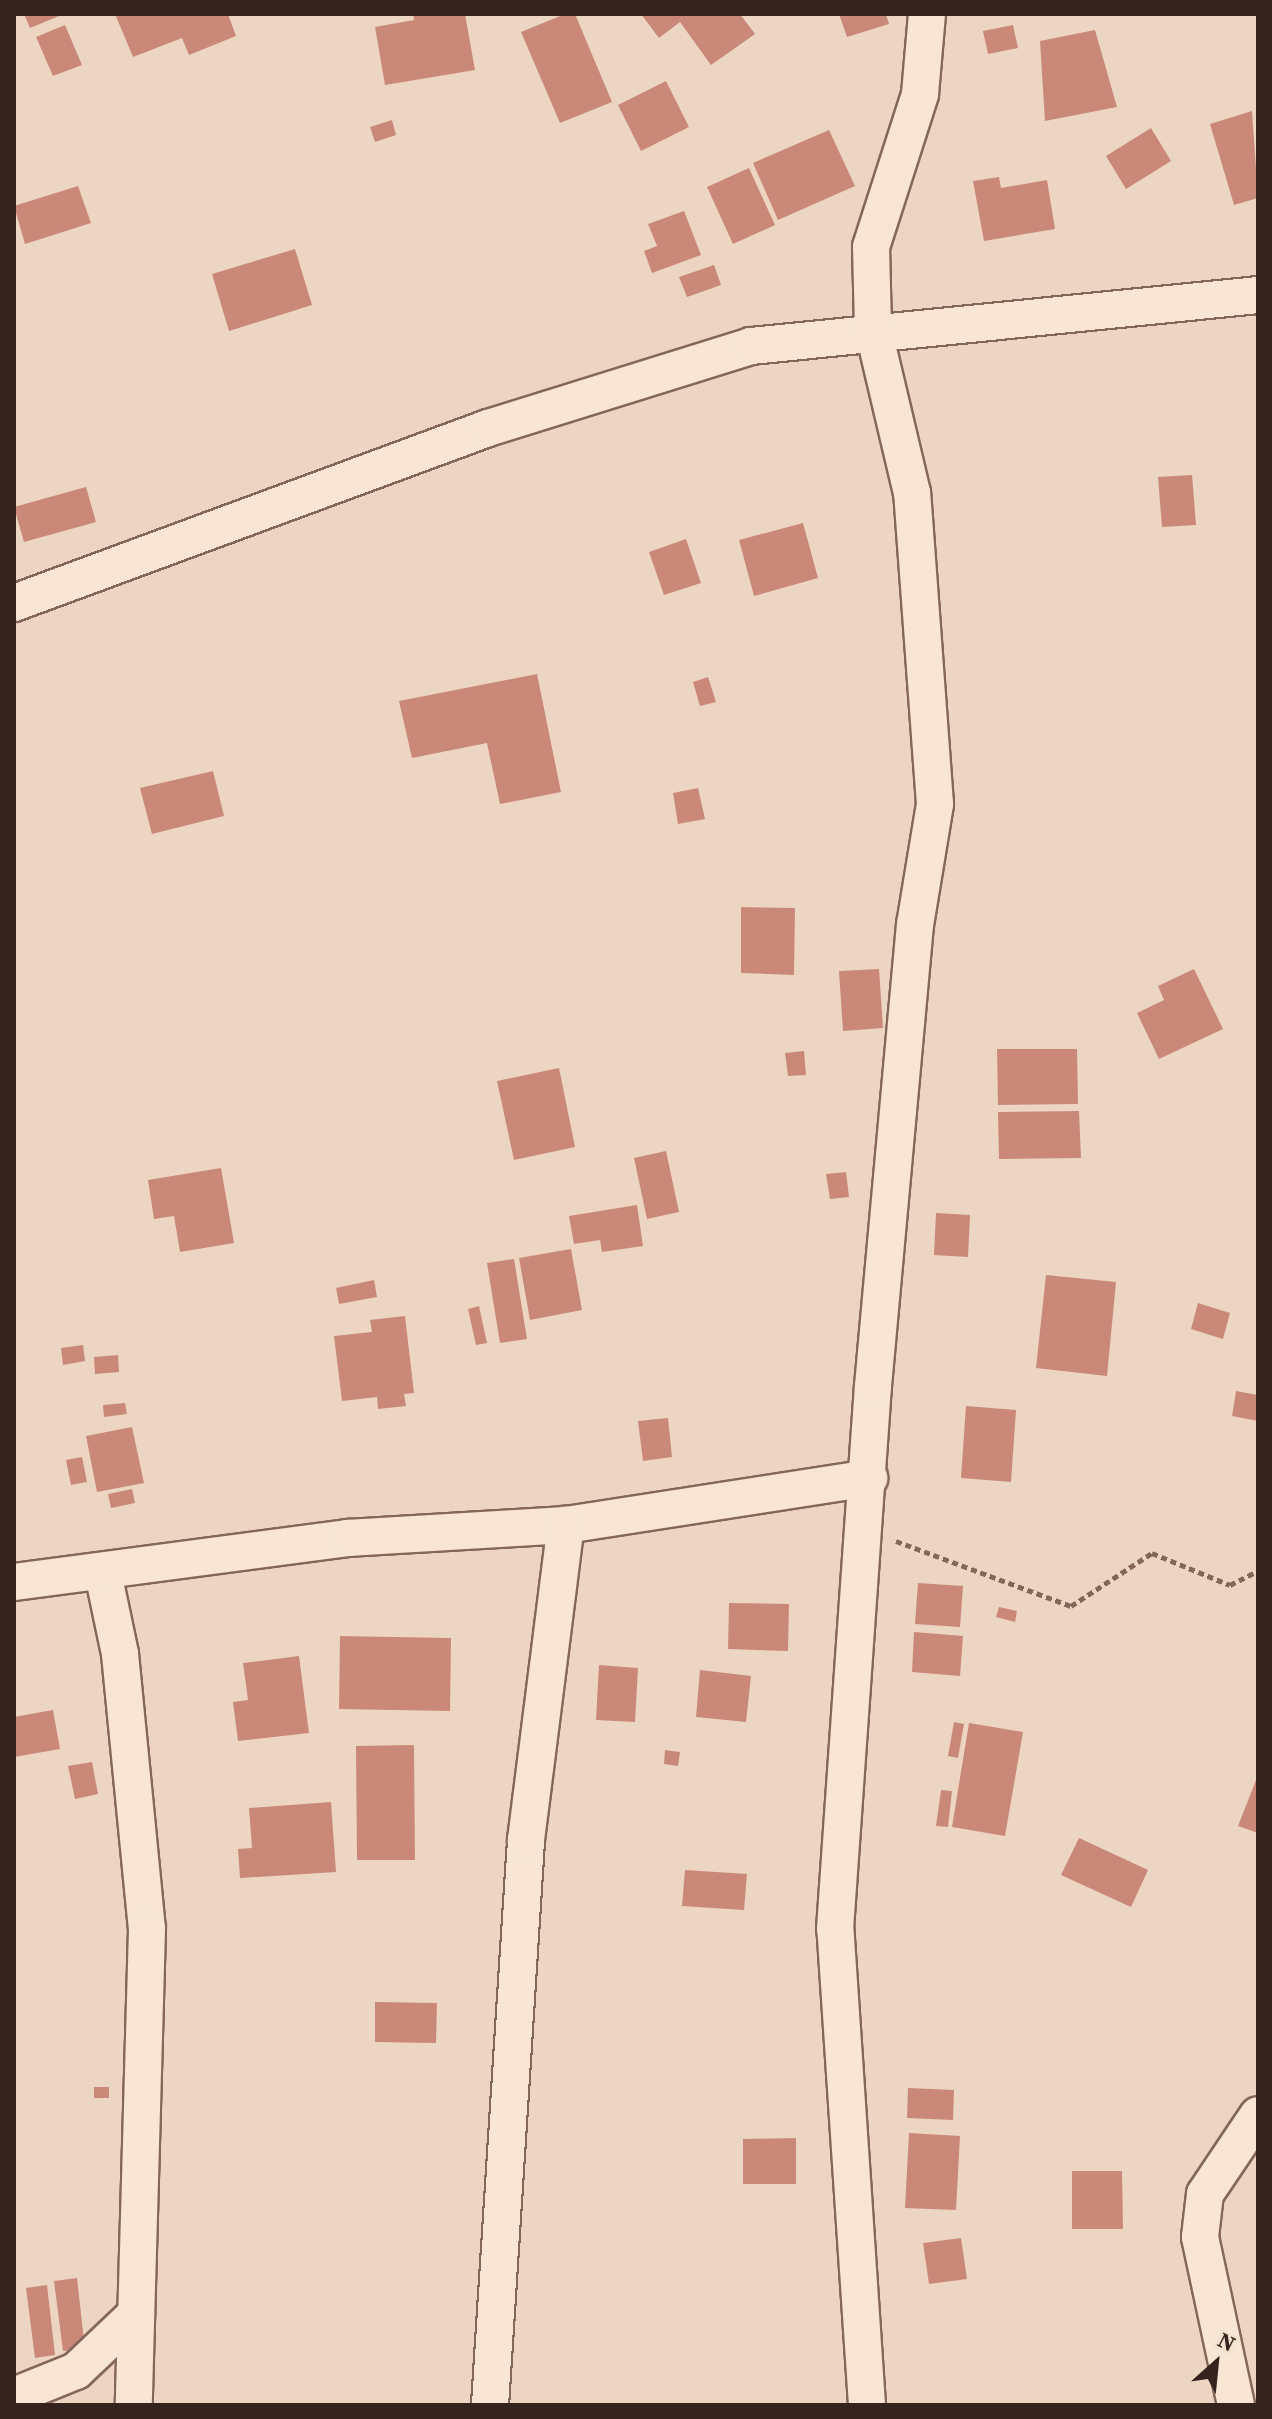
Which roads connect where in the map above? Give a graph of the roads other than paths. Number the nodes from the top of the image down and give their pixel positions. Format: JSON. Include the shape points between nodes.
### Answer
{"nodes":[{"id":1,"x":927,"y":14,"type":"edge"},
{"id":2,"x":1258,"y":295,"type":"edge"},
{"id":3,"x":873,"y":328,"type":"junction"},
{"id":4,"x":14,"y":603,"type":"edge"},
{"id":5,"x":869,"y":1478,"type":"junction"},
{"id":6,"x":566,"y":1525,"type":"junction"},
{"id":7,"x":103,"y":1573,"type":"junction"},
{"id":8,"x":14,"y":1582,"type":"edge"},
{"id":9,"x":1258,"y":2115,"type":"edge"},
{"id":10,"x":136,"y":2314,"type":"junction"},
{"id":11,"x":14,"y":2396,"type":"edge"},
{"id":12,"x":134,"y":2405,"type":"edge"},
{"id":13,"x":490,"y":2405,"type":"edge"},
{"id":14,"x":867,"y":2405,"type":"edge"},
{"id":15,"x":1236,"y":2405,"type":"edge"}],
"edges":[{"from":1,"to":3,"type":"street","via":[[920,94],[871,247]]},
{"from":2,"to":3,"type":"street"},
{"from":3,"to":4,"type":"street","via":[[751,346],[488,428]]},
{"from":3,"to":5,"type":"street","via":[[912,493],[935,804],[915,925]]},
{"from":5,"to":6,"type":"street"},
{"from":5,"to":14,"type":"street","via":[[835,1929]]},
{"from":6,"to":7,"type":"street","via":[[348,1538]]},
{"from":6,"to":13,"type":"street","via":[[526,1840]]},
{"from":7,"to":8,"type":"street"},
{"from":7,"to":10,"type":"street","via":[[120,1654],[147,1929]]},
{"from":9,"to":15,"type":"street","via":[[1205,2194],[1200,2237]]},
{"from":10,"to":11,"type":"street","via":[[76,2371]]},
{"from":10,"to":12,"type":"street"}]}
